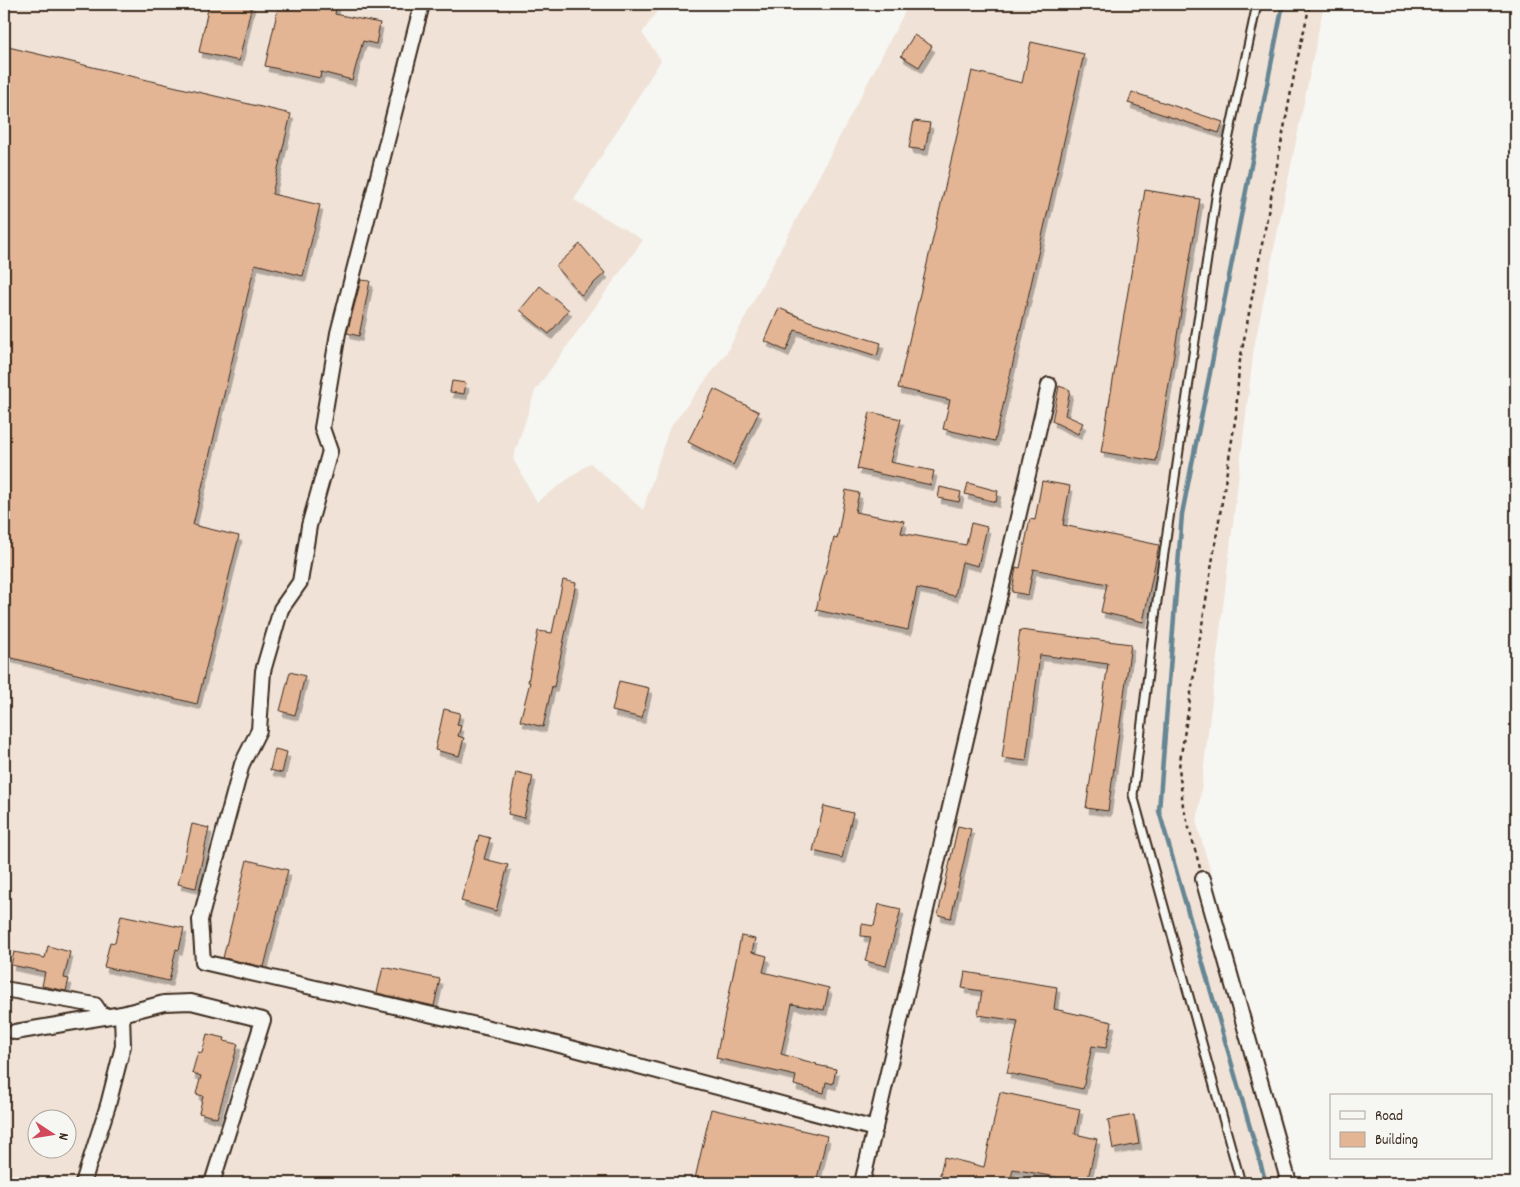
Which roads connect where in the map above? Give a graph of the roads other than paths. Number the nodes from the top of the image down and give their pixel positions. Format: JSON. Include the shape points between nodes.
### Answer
{"nodes":[{"id":1,"x":422,"y":4,"type":"edge"},
{"id":2,"x":1257,"y":4,"type":"edge"},
{"id":3,"x":1049,"y":385,"type":"dead end"},
{"id":4,"x":1202,"y":879,"type":"road end"},
{"id":5,"x":4,"y":989,"type":"edge"},
{"id":6,"x":122,"y":1014,"type":"junction"},
{"id":7,"x":103,"y":1017,"type":"junction"},
{"id":8,"x":15,"y":1032,"type":"dead end"},
{"id":9,"x":875,"y":1129,"type":"junction"},
{"id":10,"x":83,"y":1183,"type":"edge"},
{"id":11,"x":212,"y":1183,"type":"edge"},
{"id":12,"x":862,"y":1183,"type":"edge"},
{"id":13,"x":1241,"y":1183,"type":"edge"},
{"id":14,"x":1289,"y":1183,"type":"edge"}],
"edges":[{"from":1,"to":9,"type":"street","via":[[338,333],[322,428],[330,451],[309,526],[300,582],[278,618],[263,671],[259,730],[242,764],[200,920],[203,962],[537,1040]]},
{"from":2,"to":13,"type":"lane","via":[[1216,197],[1156,601],[1134,795]]},
{"from":3,"to":9,"type":"street"},
{"from":4,"to":14,"type":"street"},
{"from":5,"to":7,"type":"street","via":[[95,1005]]},
{"from":6,"to":7,"type":"street"},
{"from":6,"to":10,"type":"street","via":[[123,1046]]},
{"from":6,"to":11,"type":"street","via":[[164,1003],[192,1002],[262,1020]]},
{"from":7,"to":8,"type":"street"},
{"from":9,"to":12,"type":"street"}]}
